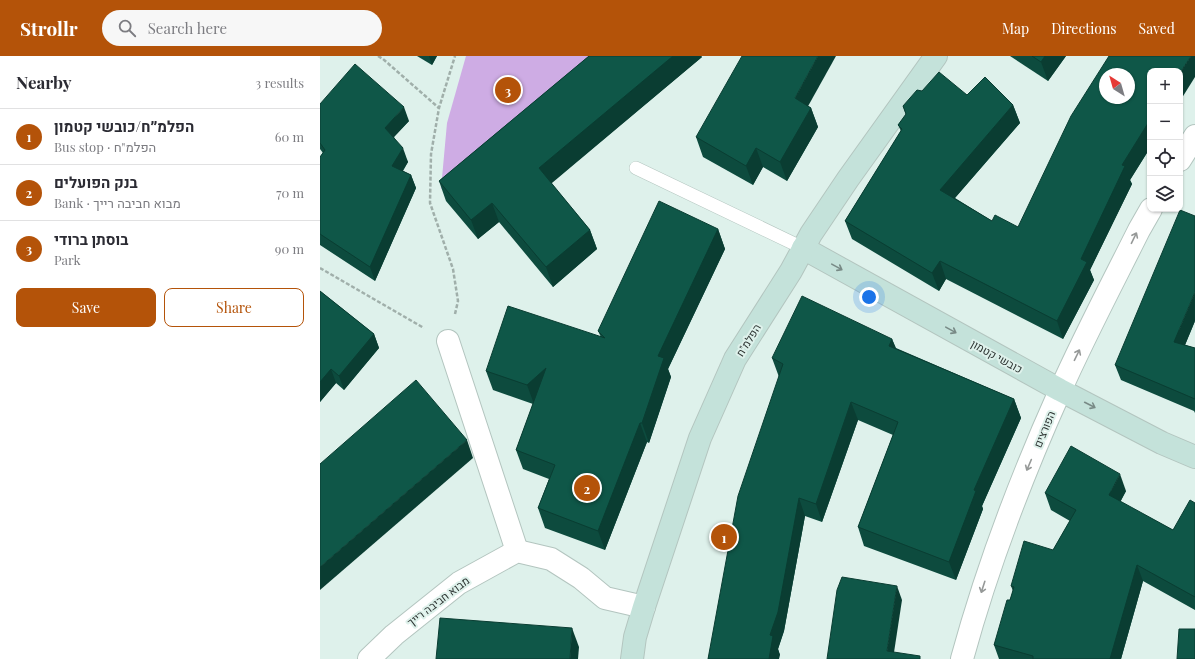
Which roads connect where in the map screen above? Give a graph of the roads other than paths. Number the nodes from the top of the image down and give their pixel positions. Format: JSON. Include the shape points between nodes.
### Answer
{"nodes":[{"id":1,"x":936,"y":56,"type":"edge"},
{"id":2,"x":1195,"y":136,"type":"edge"},
{"id":3,"x":1183,"y":155,"type":"edge"},
{"id":4,"x":636,"y":168,"type":"dead end"},
{"id":5,"x":1149,"y":212,"type":"edge"},
{"id":6,"x":803,"y":248,"type":"junction"},
{"id":7,"x":448,"y":341,"type":"road end"},
{"id":8,"x":1060,"y":390,"type":"junction"},
{"id":9,"x":1195,"y":457,"type":"edge"},
{"id":10,"x":517,"y":551,"type":"junction"},
{"id":11,"x":644,"y":607,"type":"junction"},
{"id":12,"x":369,"y":659,"type":"edge"},
{"id":13,"x":632,"y":659,"type":"edge"},
{"id":14,"x":962,"y":659,"type":"edge"}],
"edges":[{"from":1,"to":6,"type":"street","name":"הפלמ\"ח","via":[[848,179]]},
{"from":2,"to":3,"type":"street"},
{"from":4,"to":6,"type":"lane"},
{"from":8,"to":5,"type":"street","name":"הפורצים","one_way":true},
{"from":6,"to":8,"type":"street","name":"כובשי קטמון","one_way":true},
{"from":6,"to":11,"type":"street","name":"הפלמ\"ח","via":[[735,359],[700,438]]},
{"from":7,"to":10,"type":"street"},
{"from":8,"to":9,"type":"street","name":"כובשי קטמון","one_way":true,"via":[[1162,443]]},
{"from":8,"to":14,"type":"street","name":"הפורצים","one_way":true,"via":[[996,547]]},
{"from":10,"to":11,"type":"street","via":[[552,558],[605,598]]},
{"from":10,"to":12,"type":"street","name":"מבוא חביבה רייך","via":[[459,583],[394,635]]},
{"from":11,"to":13,"type":"street","name":"הפלמ\"ח"}]}
